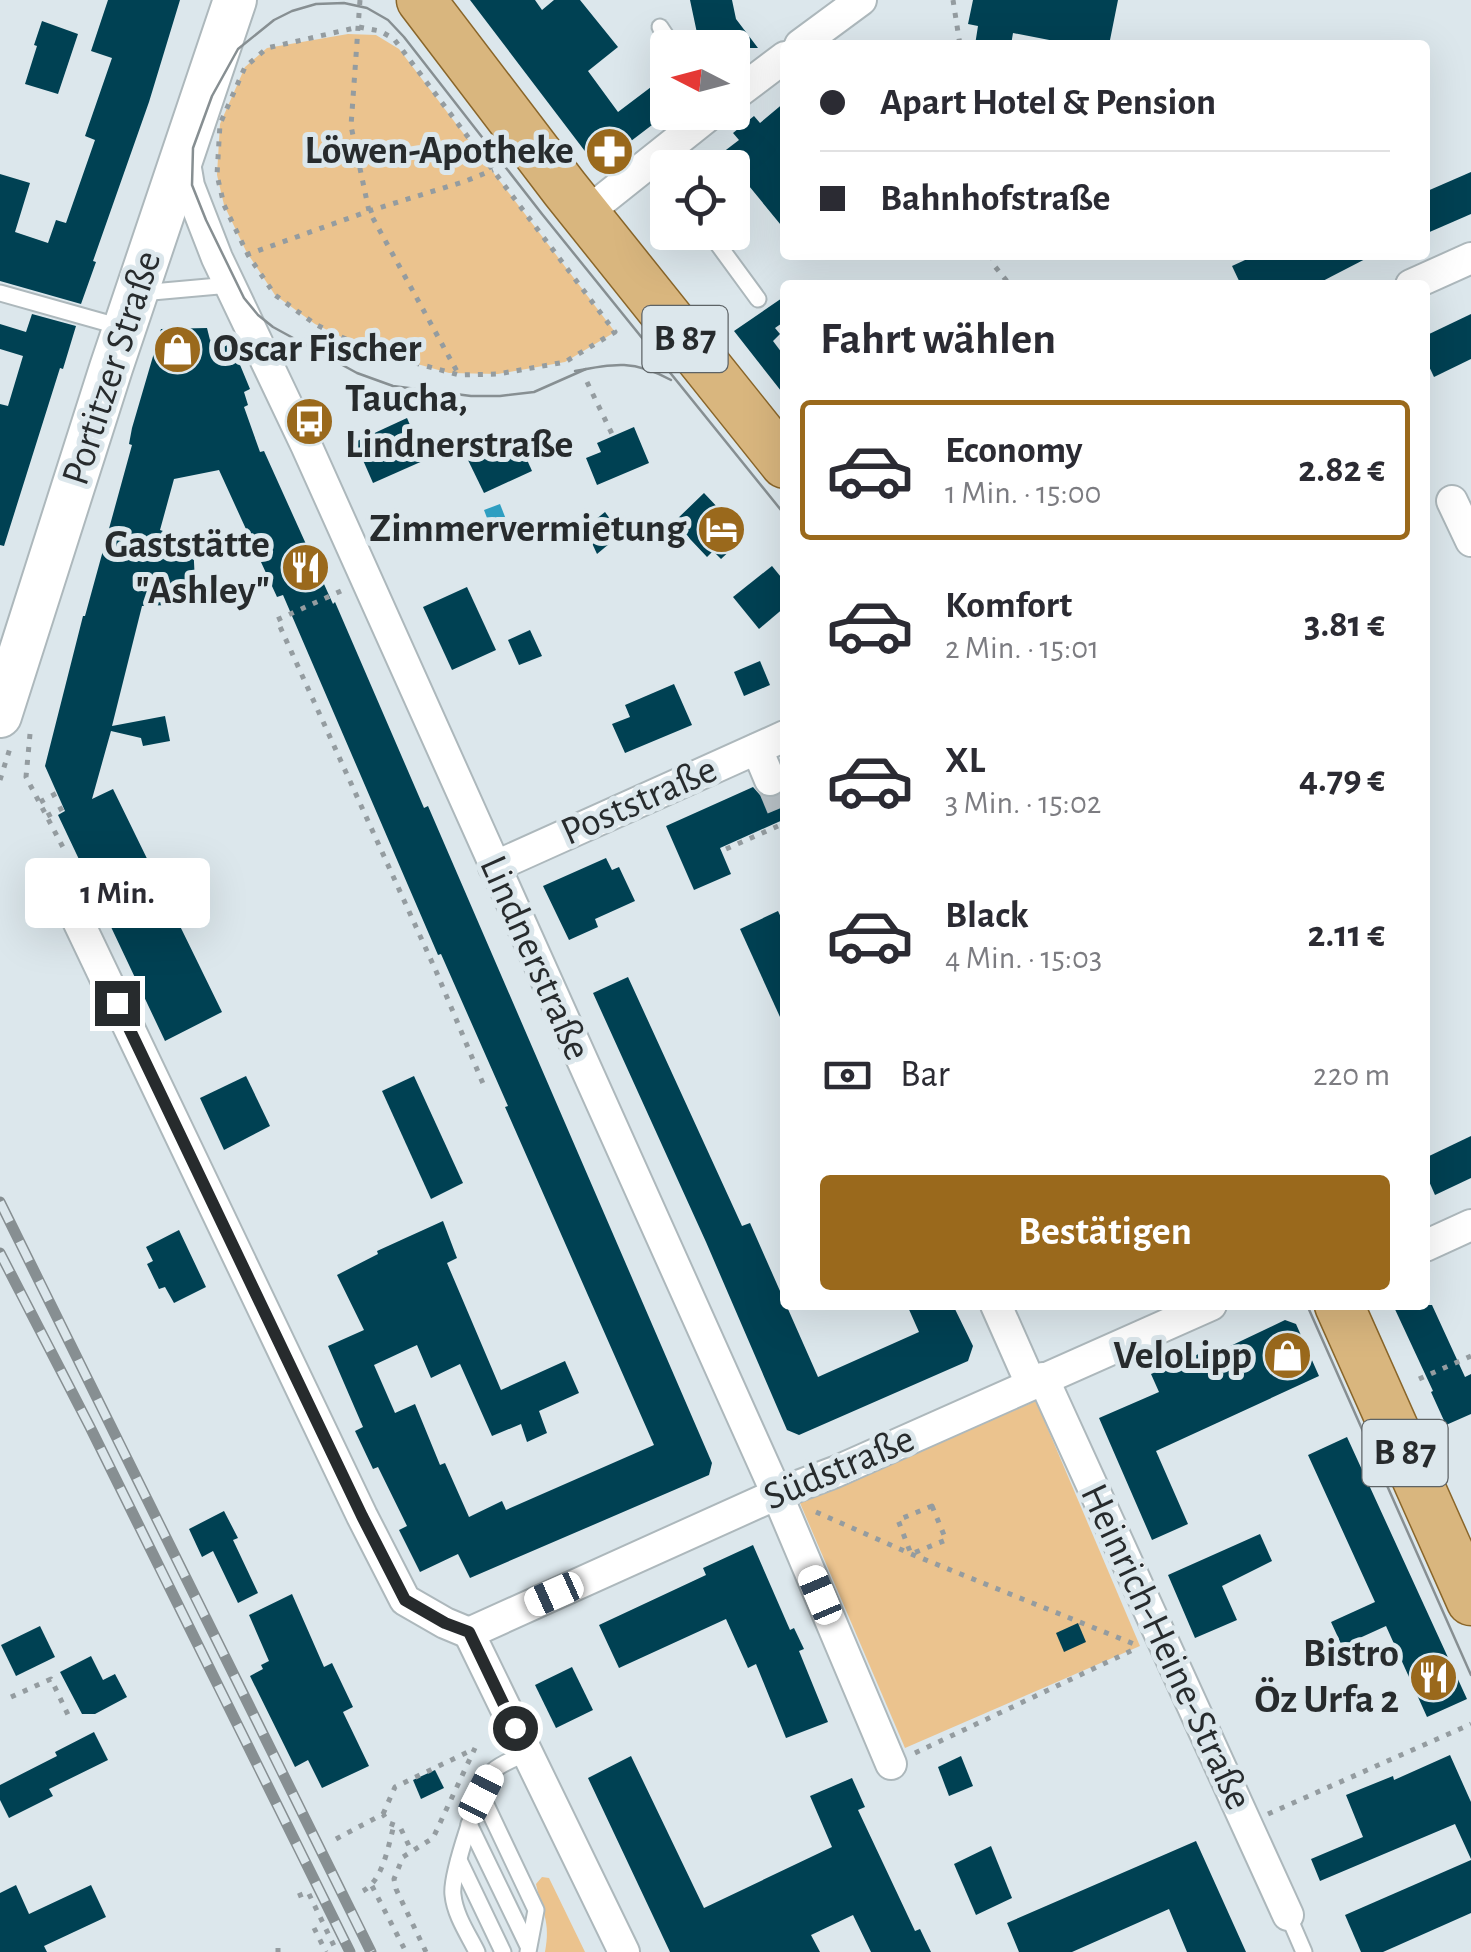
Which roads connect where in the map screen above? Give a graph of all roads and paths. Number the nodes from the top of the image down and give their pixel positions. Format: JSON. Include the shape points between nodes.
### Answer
{"nodes":[{"id":1,"x":360,"y":0,"type":"edge"},
{"id":2,"x":420,"y":0,"type":"edge"},
{"id":3,"x":861,"y":0,"type":"edge"},
{"id":4,"x":953,"y":0,"type":"edge"},
{"id":5,"x":240,"y":7,"type":"edge"},
{"id":6,"x":359,"y":27,"type":"junction"},
{"id":7,"x":660,"y":27,"type":"dead end"},
{"id":8,"x":662,"y":30,"type":"edge"},
{"id":9,"x":807,"y":40,"type":"edge"},
{"id":10,"x":959,"y":40,"type":"edge"},
{"id":11,"x":780,"y":60,"type":"edge"},
{"id":12,"x":750,"y":83,"type":"edge"},
{"id":13,"x":695,"y":130,"type":"edge"},
{"id":14,"x":183,"y":151,"type":"junction"},
{"id":15,"x":493,"y":170,"type":"junction"},
{"id":16,"x":369,"y":211,"type":"junction"},
{"id":17,"x":586,"y":214,"type":"junction"},
{"id":18,"x":722,"y":250,"type":"edge"},
{"id":19,"x":1471,"y":258,"type":"edge"},
{"id":20,"x":233,"y":269,"type":"junction"},
{"id":21,"x":1422,"y":280,"type":"edge"},
{"id":22,"x":0,"y":293,"type":"edge"},
{"id":23,"x":758,"y":298,"type":"dead end"},
{"id":24,"x":131,"y":311,"type":"junction"},
{"id":25,"x":459,"y":375,"type":"junction"},
{"id":26,"x":587,"y":382,"type":"dead end"},
{"id":27,"x":613,"y":436,"type":"dead end"},
{"id":28,"x":780,"y":458,"type":"edge"},
{"id":29,"x":1452,"y":501,"type":"dead end"},
{"id":30,"x":1471,"y":541,"type":"edge"},
{"id":31,"x":344,"y":590,"type":"dead end"},
{"id":32,"x":15,"y":721,"type":"edge"},
{"id":33,"x":780,"y":738,"type":"edge"},
{"id":34,"x":757,"y":748,"type":"junction"},
{"id":35,"x":770,"y":780,"type":"tunnel mouth"},
{"id":36,"x":57,"y":793,"type":"dead end"},
{"id":37,"x":40,"y":802,"type":"junction"},
{"id":38,"x":66,"y":806,"type":"dead end"},
{"id":39,"x":373,"y":809,"type":"dead end"},
{"id":40,"x":363,"y":814,"type":"junction"},
{"id":41,"x":47,"y":816,"type":"junction"},
{"id":42,"x":778,"y":826,"type":"dead end"},
{"id":43,"x":726,"y":849,"type":"dead end"},
{"id":44,"x":66,"y":852,"type":"dead end"},
{"id":45,"x":494,"y":867,"type":"junction"},
{"id":46,"x":68,"y":900,"type":"dead end"},
{"id":47,"x":484,"y":1086,"type":"dead end"},
{"id":48,"x":1471,"y":1225,"type":"edge"},
{"id":49,"x":1430,"y":1244,"type":"edge"},
{"id":50,"x":999,"y":1310,"type":"edge"},
{"id":51,"x":1200,"y":1310,"type":"edge"},
{"id":52,"x":1341,"y":1310,"type":"edge"},
{"id":53,"x":1471,"y":1356,"type":"edge"},
{"id":54,"x":1419,"y":1379,"type":"dead end"},
{"id":55,"x":1037,"y":1381,"type":"junction"},
{"id":56,"x":776,"y":1494,"type":"junction"},
{"id":57,"x":911,"y":1554,"type":"junction"},
{"id":58,"x":1471,"y":1600,"type":"edge"},
{"id":59,"x":469,"y":1632,"type":"junction"},
{"id":60,"x":11,"y":1697,"type":"dead end"},
{"id":61,"x":72,"y":1721,"type":"dead end"},
{"id":62,"x":1471,"y":1724,"type":"edge"},
{"id":63,"x":527,"y":1753,"type":"junction"},
{"id":64,"x":891,"y":1764,"type":"joint"},
{"id":65,"x":481,"y":1794,"type":"junction"},
{"id":66,"x":383,"y":1814,"type":"junction"},
{"id":67,"x":470,"y":1824,"type":"junction"},
{"id":68,"x":1247,"y":1824,"type":"junction"},
{"id":69,"x":394,"y":1825,"type":"junction"},
{"id":70,"x":336,"y":1839,"type":"dead end"},
{"id":71,"x":412,"y":1852,"type":"junction"},
{"id":72,"x":459,"y":1860,"type":"junction"},
{"id":73,"x":372,"y":1886,"type":"junction"},
{"id":74,"x":363,"y":1891,"type":"dead end"},
{"id":75,"x":298,"y":1896,"type":"dead end"},
{"id":76,"x":1288,"y":1915,"type":"joint"},
{"id":77,"x":314,"y":1928,"type":"dead end"},
{"id":78,"x":528,"y":1950,"type":"edge"},
{"id":79,"x":326,"y":1952,"type":"edge"},
{"id":80,"x":338,"y":1952,"type":"edge"},
{"id":81,"x":406,"y":1952,"type":"edge"},
{"id":82,"x":426,"y":1952,"type":"edge"},
{"id":83,"x":477,"y":1952,"type":"edge"},
{"id":84,"x":504,"y":1952,"type":"edge"},
{"id":85,"x":624,"y":1952,"type":"edge"},
{"id":86,"x":1304,"y":1952,"type":"edge"}],
"edges":[{"from":1,"to":6,"type":"path"},
{"from":2,"to":17,"type":"main road","number":"B 87"},
{"from":3,"to":9,"type":"street"},
{"from":4,"to":10,"type":"path"},
{"from":5,"to":14,"type":"main road","name":"Portitzer Straße"},
{"from":6,"to":15,"type":"path","via":[[394,39]]},
{"from":6,"to":16,"type":"path","via":[[352,126]]},
{"from":6,"to":20,"type":"path","via":[[267,48],[245,68],[220,124],[216,175]]},
{"from":7,"to":8,"type":"lane"},
{"from":11,"to":12,"type":"street"},
{"from":13,"to":17,"type":"street","via":[[659,166]]},
{"from":14,"to":20,"type":"street","name":"Lindnerstraße","via":[[189,186]]},
{"from":14,"to":24,"type":"main road","name":"Portitzer Straße"},
{"from":15,"to":16,"type":"path"},
{"from":15,"to":25,"type":"path","via":[[616,332],[564,362]]},
{"from":16,"to":20,"type":"path"},
{"from":16,"to":25,"type":"path"},
{"from":17,"to":28,"type":"main road","number":"B 87"},
{"from":18,"to":23,"type":"lane"},
{"from":19,"to":21,"type":"street"},
{"from":20,"to":24,"type":"lane"},
{"from":20,"to":25,"type":"path","via":[[368,350]]},
{"from":20,"to":45,"type":"street","name":"Lindnerstraße"},
{"from":22,"to":24,"type":"lane"},
{"from":24,"to":32,"type":"main road","name":"Portitzer Straße"},
{"from":26,"to":27,"type":"path"},
{"from":29,"to":30,"type":"street"},
{"from":31,"to":40,"type":"path","via":[[277,620]]},
{"from":32,"to":37,"type":"path","via":[[26,777]]},
{"from":33,"to":34,"type":"street","name":"Poststraße"},
{"from":34,"to":35,"type":"street"},
{"from":34,"to":45,"type":"street","name":"Poststraße"},
{"from":36,"to":37,"type":"path"},
{"from":37,"to":41,"type":"path"},
{"from":38,"to":41,"type":"path"},
{"from":39,"to":40,"type":"path"},
{"from":40,"to":47,"type":"path","via":[[440,970]]},
{"from":41,"to":44,"type":"path"},
{"from":42,"to":43,"type":"path"},
{"from":45,"to":56,"type":"street","name":"Lindnerstraße"},
{"from":46,"to":59,"type":"street","via":[[405,1600]]},
{"from":48,"to":49,"type":"street"},
{"from":50,"to":55,"type":"street","name":"Heinrich-Heine-Straße"},
{"from":51,"to":55,"type":"street","name":"Südstraße"},
{"from":52,"to":58,"type":"main road","number":"B 87"},
{"from":53,"to":54,"type":"path"},
{"from":55,"to":56,"type":"street","name":"Südstraße"},
{"from":55,"to":68,"type":"street","name":"Heinrich-Heine-Straße"},
{"from":56,"to":57,"type":"path"},
{"from":56,"to":59,"type":"street","name":"Südstraße"},
{"from":56,"to":64,"type":"street","name":"Lindnerstraße"},
{"from":57,"to":57,"type":"path","via":[[898,1520],[932,1506],[946,1540]]},
{"from":57,"to":64,"type":"path","via":[[1140,1646]]},
{"from":59,"to":63,"type":"street"},
{"from":60,"to":61,"type":"path","via":[[51,1678]]},
{"from":62,"to":68,"type":"path"},
{"from":63,"to":65,"type":"lane","via":[[493,1771]]},
{"from":63,"to":85,"type":"street"},
{"from":65,"to":67,"type":"lane"},
{"from":65,"to":78,"type":"lane","via":[[536,1910]]},
{"from":66,"to":69,"type":"path"},
{"from":66,"to":70,"type":"path"},
{"from":66,"to":71,"type":"path","via":[[395,1787],[475,1748],[433,1838]]},
{"from":67,"to":72,"type":"lane"},
{"from":67,"to":78,"type":"lane"},
{"from":68,"to":76,"type":"street","name":"Heinrich-Heine-Straße"},
{"from":69,"to":71,"type":"path"},
{"from":69,"to":73,"type":"path"},
{"from":71,"to":82,"type":"path","via":[[394,1879]]},
{"from":72,"to":83,"type":"lane","via":[[452,1891]]},
{"from":72,"to":84,"type":"lane"},
{"from":73,"to":74,"type":"path"},
{"from":73,"to":81,"type":"path"},
{"from":75,"to":80,"type":"path","via":[[308,1892]]},
{"from":76,"to":86,"type":"lane"},
{"from":77,"to":79,"type":"path"}]}
